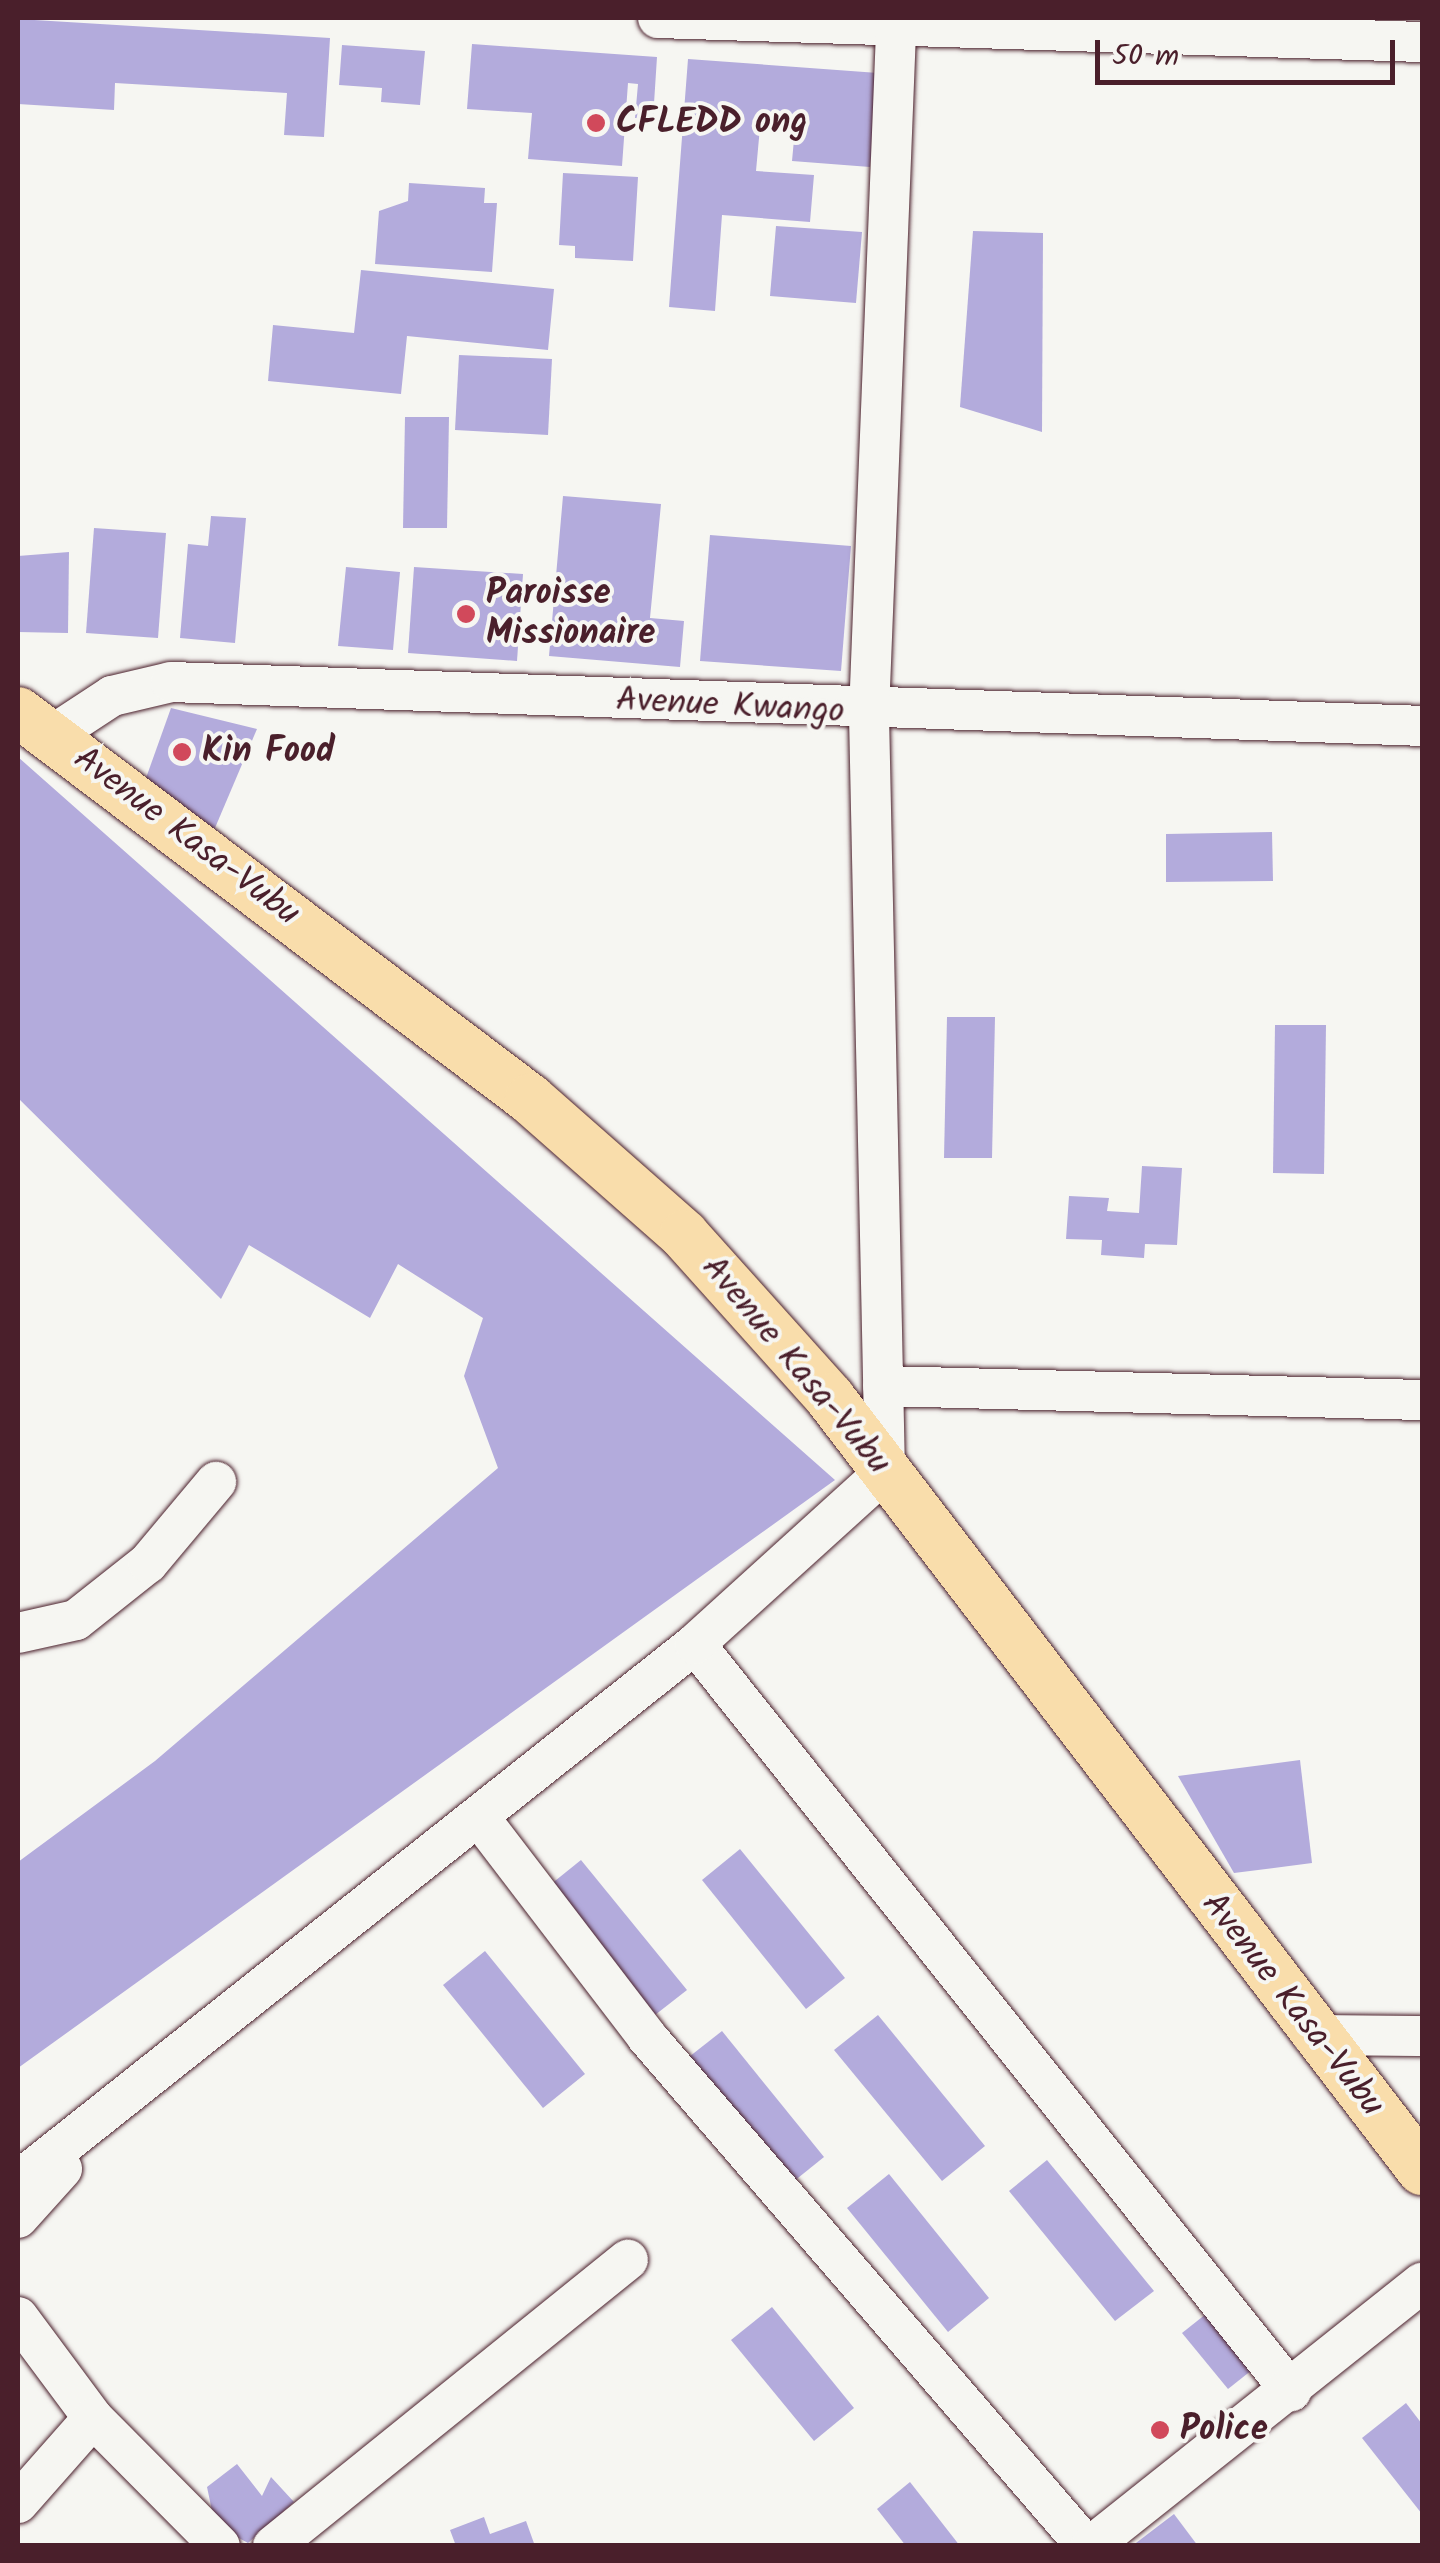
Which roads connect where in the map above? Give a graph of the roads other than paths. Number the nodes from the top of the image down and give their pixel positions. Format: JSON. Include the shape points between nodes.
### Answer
{"nodes":[{"id":1,"x":658,"y":18,"type":"edge"},
{"id":2,"x":896,"y":32,"type":"junction"},
{"id":3,"x":1422,"y":42,"type":"edge"},
{"id":4,"x":869,"y":713,"type":"junction"},
{"id":5,"x":34,"y":724,"type":"edge"},
{"id":6,"x":1422,"y":726,"type":"edge"},
{"id":7,"x":884,"y":1386,"type":"junction"},
{"id":8,"x":1422,"y":1400,"type":"edge"},
{"id":9,"x":886,"y":1472,"type":"junction"},
{"id":10,"x":216,"y":1482,"type":"dead end"},
{"id":11,"x":18,"y":1632,"type":"edge"},
{"id":12,"x":695,"y":1644,"type":"junction"},
{"id":13,"x":479,"y":1817,"type":"junction"},
{"id":14,"x":1312,"y":2035,"type":"junction"},
{"id":15,"x":1422,"y":2036,"type":"edge"},
{"id":16,"x":115,"y":2109,"type":"junction"},
{"id":17,"x":1422,"y":2170,"type":"edge"},
{"id":18,"x":18,"y":2182,"type":"edge"},
{"id":19,"x":18,"y":2218,"type":"edge"},
{"id":20,"x":628,"y":2260,"type":"dead end"},
{"id":21,"x":1422,"y":2283,"type":"edge"},
{"id":22,"x":18,"y":2318,"type":"edge"},
{"id":23,"x":1291,"y":2391,"type":"junction"},
{"id":24,"x":93,"y":2418,"type":"junction"},
{"id":25,"x":18,"y":2503,"type":"edge"},
{"id":26,"x":220,"y":2546,"type":"edge"},
{"id":27,"x":273,"y":2546,"type":"edge"},
{"id":28,"x":1089,"y":2546,"type":"edge"}],
"edges":[{"from":1,"to":2,"type":"street"},
{"from":2,"to":3,"type":"street"},
{"from":2,"to":4,"type":"street"},
{"from":4,"to":5,"type":"street","name":"Avenue Kwango","via":[[171,682]]},
{"from":4,"to":6,"type":"street","name":"Avenue Kwango"},
{"from":4,"to":7,"type":"street"},
{"from":5,"to":9,"type":"main road","name":"Avenue Kasa-Vubu","via":[[623,1177],[786,1345]]},
{"from":7,"to":8,"type":"street"},
{"from":7,"to":9,"type":"street"},
{"from":9,"to":12,"type":"street"},
{"from":9,"to":14,"type":"main road","name":"Avenue Kasa-Vubu"},
{"from":10,"to":11,"type":"street","via":[[148,1563],[76,1620]]},
{"from":12,"to":13,"type":"street"},
{"from":12,"to":23,"type":"street"},
{"from":13,"to":16,"type":"street"},
{"from":13,"to":28,"type":"street","via":[[648,2037]]},
{"from":14,"to":15,"type":"street"},
{"from":14,"to":17,"type":"main road","name":"Avenue Kasa-Vubu"},
{"from":16,"to":18,"type":"street"},
{"from":16,"to":19,"type":"street"},
{"from":20,"to":27,"type":"street"},
{"from":21,"to":23,"type":"street"},
{"from":22,"to":24,"type":"street"},
{"from":23,"to":28,"type":"street"},
{"from":24,"to":25,"type":"street"},
{"from":24,"to":26,"type":"street"}]}
